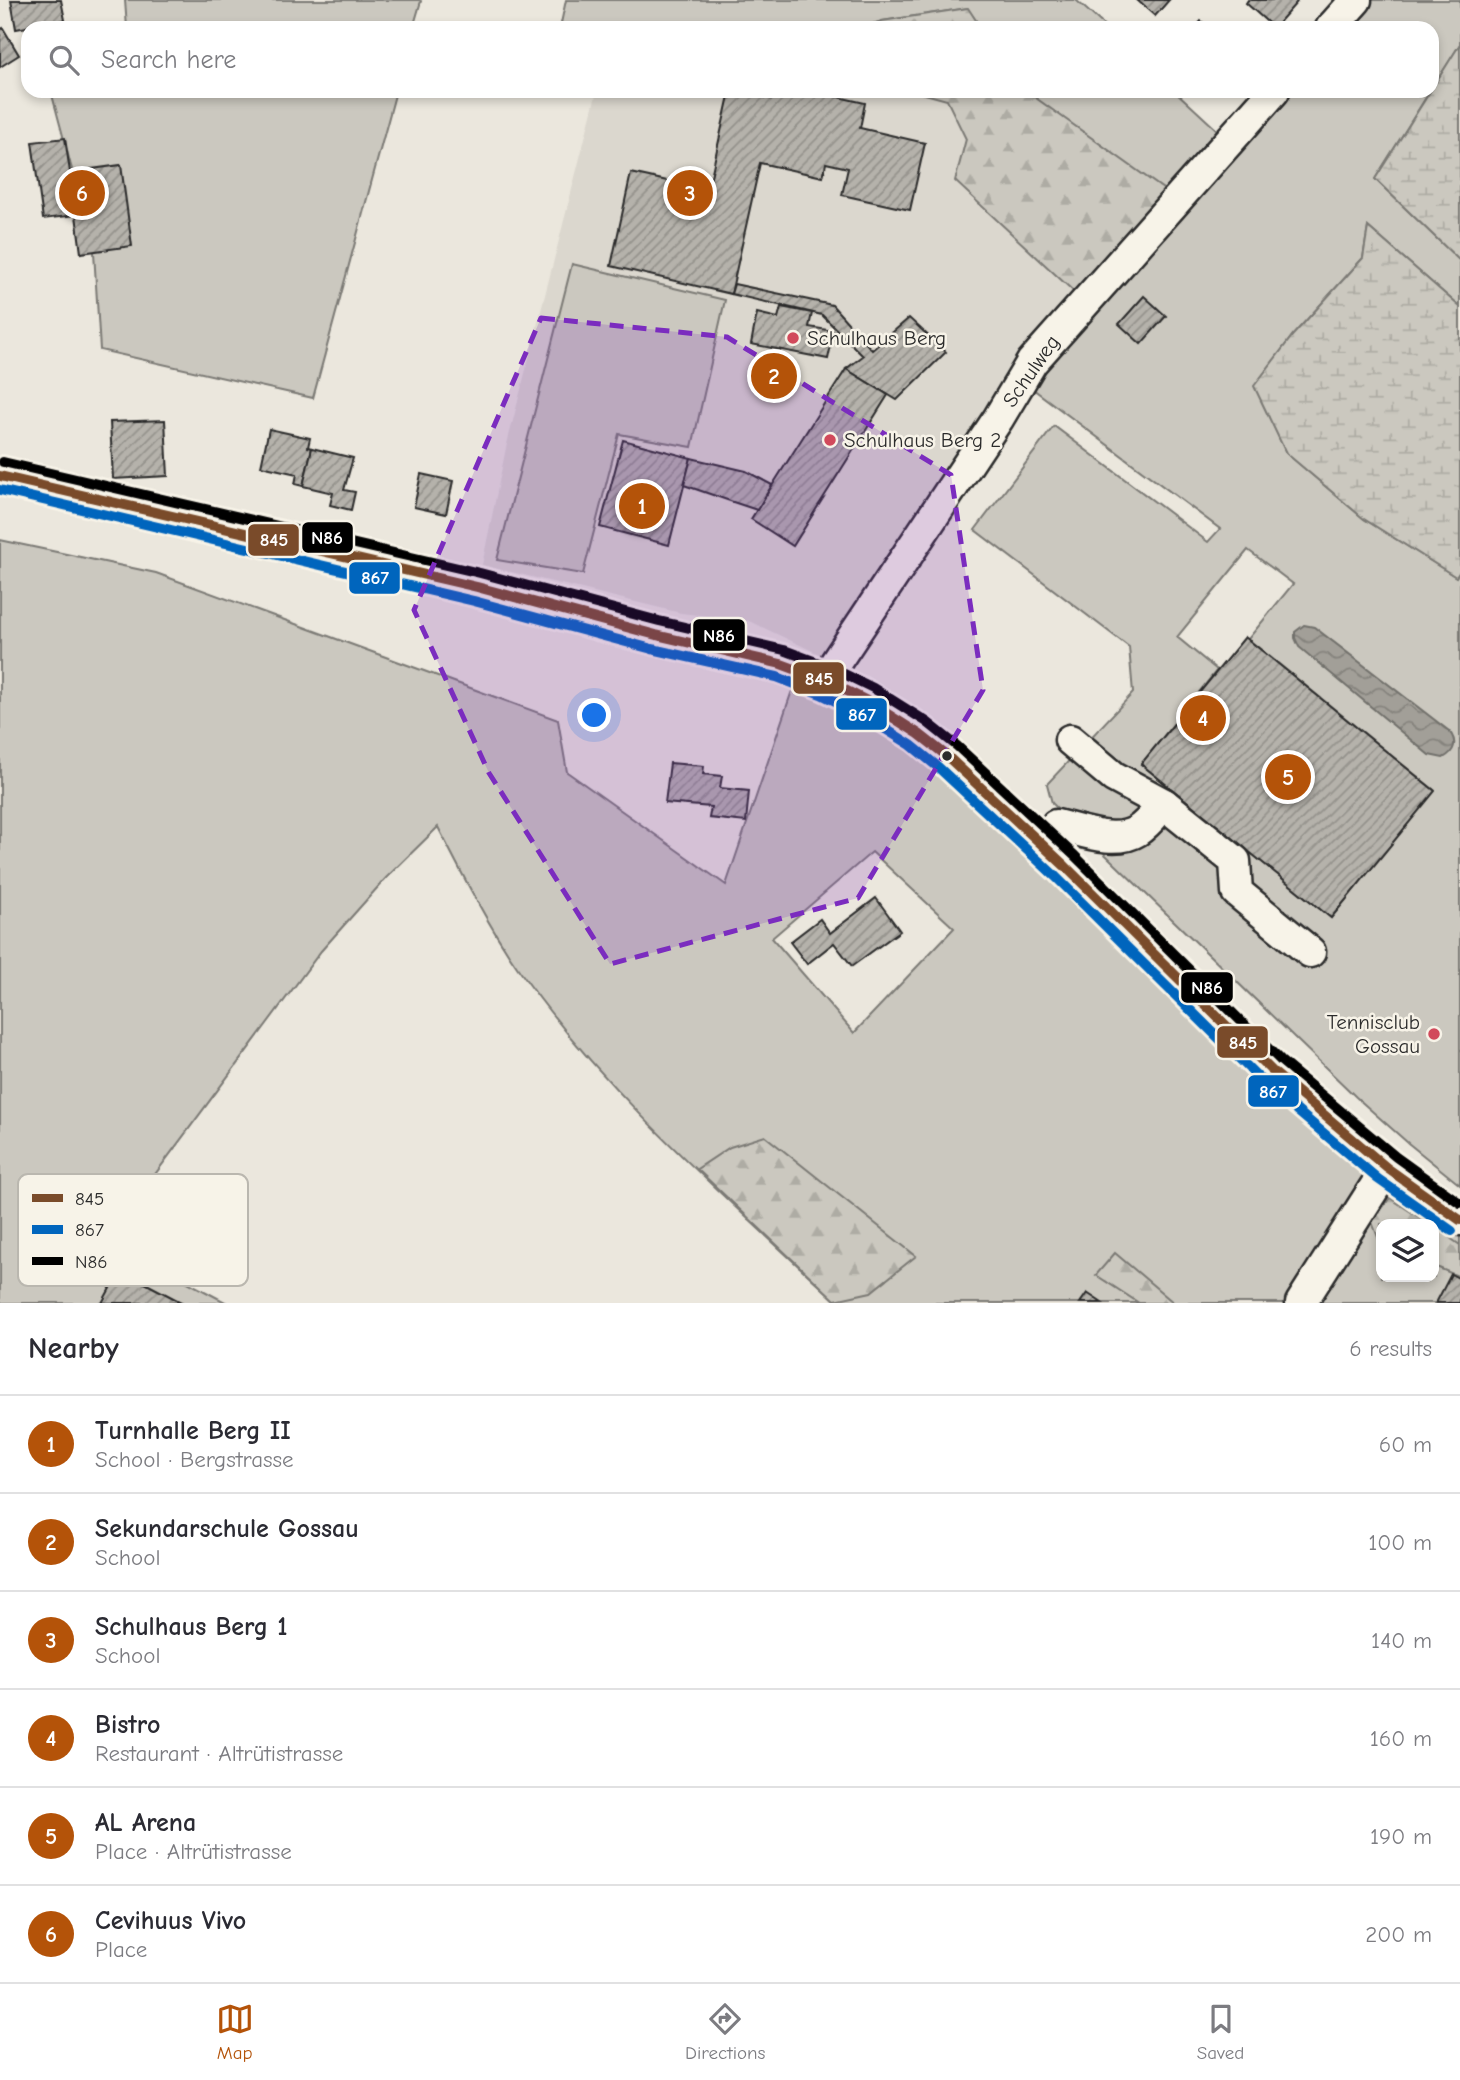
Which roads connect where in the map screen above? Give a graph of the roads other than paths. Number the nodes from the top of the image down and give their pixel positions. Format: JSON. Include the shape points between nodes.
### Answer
{"nodes":[{"id":1,"x":1356,"y":0,"type":"edge"},
{"id":2,"x":1337,"y":21,"type":"edge"},
{"id":3,"x":1268,"y":98,"type":"edge"},
{"id":4,"x":0,"y":476,"type":"edge"},
{"id":5,"x":827,"y":681,"type":"junction"},
{"id":6,"x":1070,"y":740,"type":"dead end"},
{"id":7,"x":1164,"y":804,"type":"junction"},
{"id":8,"x":1056,"y":825,"type":"dead end"},
{"id":9,"x":1310,"y":952,"type":"dead end"},
{"id":10,"x":1387,"y":1168,"type":"junction"},
{"id":11,"x":1460,"y":1220,"type":"edge"},
{"id":12,"x":1301,"y":1303,"type":"edge"}],
"edges":[{"from":1,"to":2,"type":"street"},
{"from":3,"to":5,"type":"street","name":"Schulweg","via":[[1032,362]]},
{"from":4,"to":5,"type":"street","via":[[477,587],[781,664]]},
{"from":5,"to":10,"type":"street","via":[[867,701],[947,756],[1272,1071]]},
{"from":6,"to":7,"type":"street","via":[[1114,777]]},
{"from":7,"to":8,"type":"street","via":[[1129,835]]},
{"from":7,"to":9,"type":"street","via":[[1235,861],[1237,892]]},
{"from":10,"to":11,"type":"street"},
{"from":10,"to":12,"type":"street"}]}
